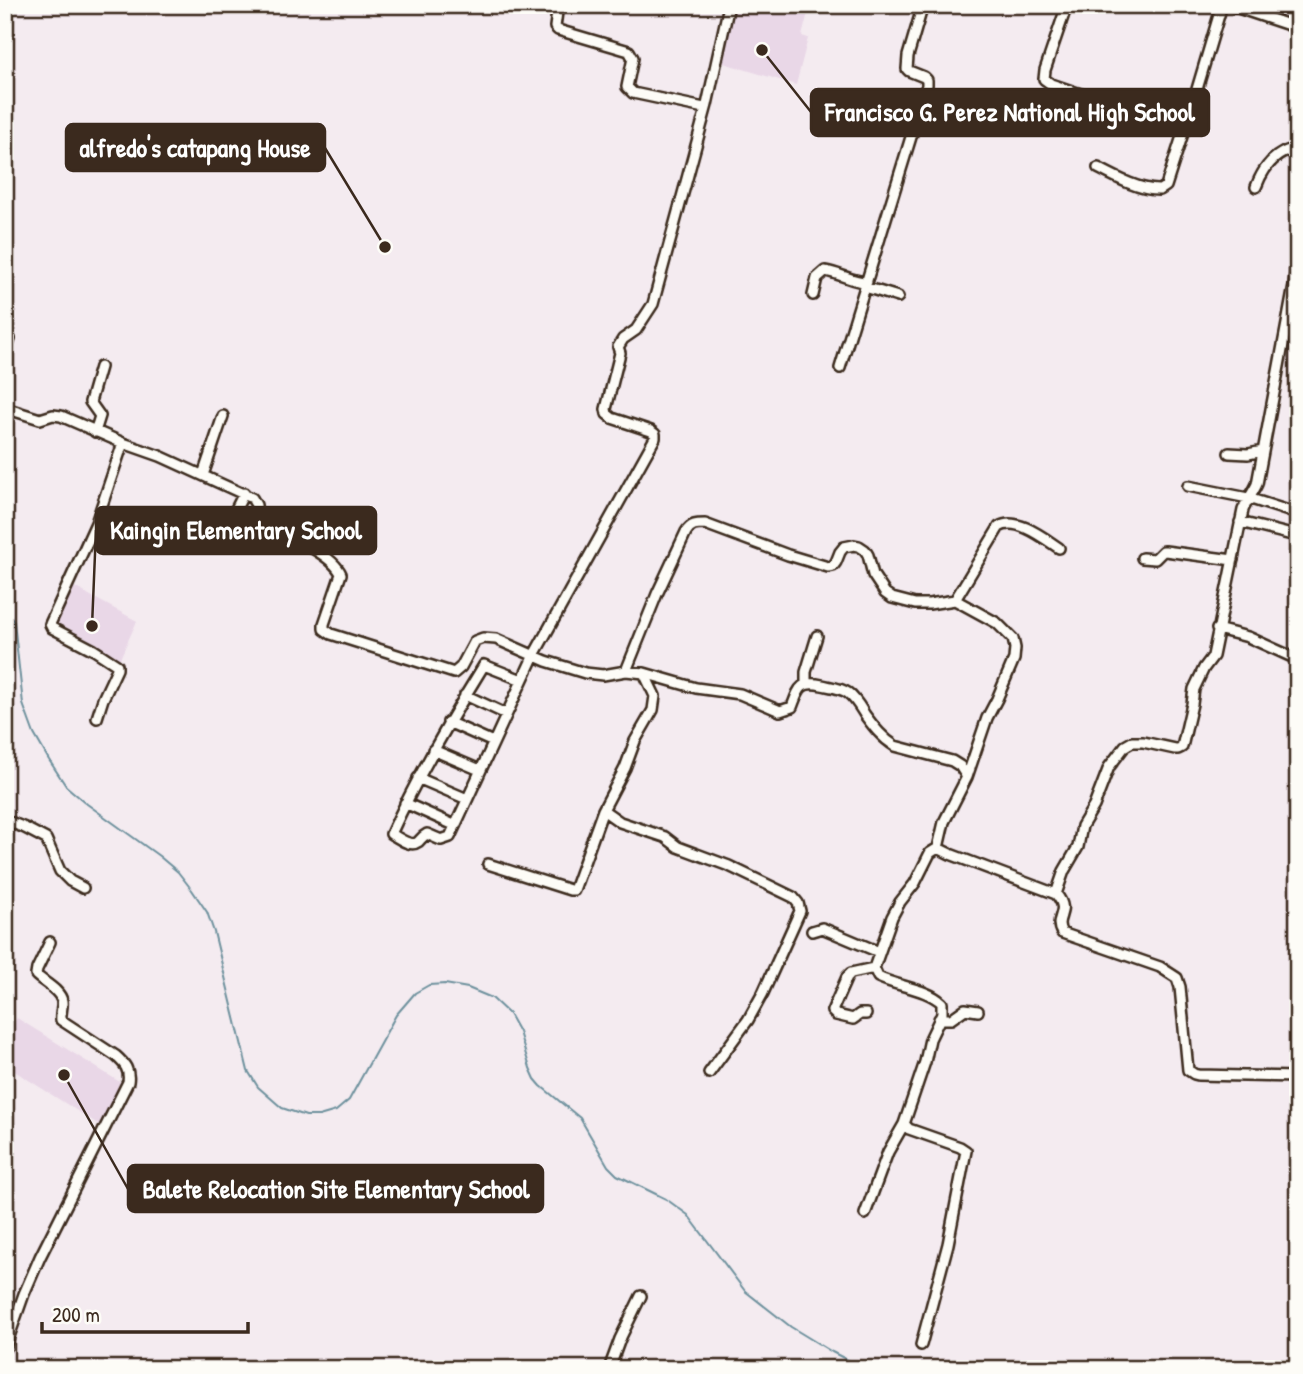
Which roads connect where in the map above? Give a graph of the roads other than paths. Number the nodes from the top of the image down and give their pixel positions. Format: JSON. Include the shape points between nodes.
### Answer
{"nodes":[{"id":1,"x":558,"y":5,"type":"edge"},
{"id":2,"x":729,"y":5,"type":"edge"},
{"id":3,"x":923,"y":5,"type":"edge"},
{"id":4,"x":1068,"y":5,"type":"edge"},
{"id":5,"x":1222,"y":5,"type":"edge"},
{"id":6,"x":1229,"y":5,"type":"edge"},
{"id":7,"x":1298,"y":28,"type":"edge"},
{"id":8,"x":1104,"y":102,"type":"dead end"},
{"id":9,"x":707,"y":105,"type":"junction"},
{"id":10,"x":1298,"y":148,"type":"edge"},
{"id":11,"x":1098,"y":168,"type":"dead end"},
{"id":12,"x":1256,"y":187,"type":"dead end"},
{"id":13,"x":1298,"y":236,"type":"edge"},
{"id":14,"x":866,"y":285,"type":"junction"},
{"id":15,"x":813,"y":295,"type":"dead end"},
{"id":16,"x":898,"y":297,"type":"dead end"},
{"id":17,"x":10,"y":339,"type":"dead end"},
{"id":18,"x":5,"y":353,"type":"edge"},
{"id":19,"x":100,"y":367,"type":"dead end"},
{"id":20,"x":840,"y":369,"type":"dead end"},
{"id":21,"x":5,"y":409,"type":"edge"},
{"id":22,"x":223,"y":416,"type":"dead end"},
{"id":23,"x":95,"y":432,"type":"junction"},
{"id":24,"x":123,"y":443,"type":"junction"},
{"id":25,"x":1264,"y":451,"type":"junction"},
{"id":26,"x":1229,"y":453,"type":"dead end"},
{"id":27,"x":203,"y":475,"type":"junction"},
{"id":28,"x":1188,"y":486,"type":"dead end"},
{"id":29,"x":244,"y":493,"type":"junction"},
{"id":30,"x":1248,"y":498,"type":"junction"},
{"id":31,"x":1298,"y":514,"type":"edge"},
{"id":32,"x":1240,"y":522,"type":"junction"},
{"id":33,"x":1293,"y":535,"type":"dead end"},
{"id":34,"x":228,"y":539,"type":"dead end"},
{"id":35,"x":1059,"y":548,"type":"dead end"},
{"id":36,"x":1142,"y":558,"type":"dead end"},
{"id":37,"x":1233,"y":560,"type":"junction"},
{"id":38,"x":955,"y":600,"type":"junction"},
{"id":39,"x":1217,"y":629,"type":"junction"},
{"id":40,"x":817,"y":636,"type":"dead end"},
{"id":41,"x":534,"y":655,"type":"junction"},
{"id":42,"x":1290,"y":656,"type":"dead end"},
{"id":43,"x":626,"y":671,"type":"junction"},
{"id":44,"x":644,"y":673,"type":"junction"},
{"id":45,"x":522,"y":681,"type":"junction"},
{"id":46,"x":806,"y":684,"type":"junction"},
{"id":47,"x":465,"y":695,"type":"junction"},
{"id":48,"x":506,"y":714,"type":"junction"},
{"id":49,"x":97,"y":718,"type":"dead end"},
{"id":50,"x":448,"y":722,"type":"junction"},
{"id":51,"x":493,"y":742,"type":"junction"},
{"id":52,"x":433,"y":750,"type":"junction"},
{"id":53,"x":480,"y":769,"type":"junction"},
{"id":54,"x":967,"y":777,"type":"junction"},
{"id":55,"x":418,"y":778,"type":"junction"},
{"id":56,"x":467,"y":799,"type":"junction"},
{"id":57,"x":405,"y":803,"type":"junction"},
{"id":58,"x":603,"y":810,"type":"junction"},
{"id":59,"x":5,"y":820,"type":"edge"},
{"id":60,"x":454,"y":825,"type":"junction"},
{"id":61,"x":938,"y":848,"type":"junction"},
{"id":62,"x":488,"y":864,"type":"dead end"},
{"id":63,"x":83,"y":888,"type":"dead end"},
{"id":64,"x":1056,"y":894,"type":"junction"},
{"id":65,"x":812,"y":931,"type":"dead end"},
{"id":66,"x":51,"y":942,"type":"dead end"},
{"id":67,"x":879,"y":952,"type":"junction"},
{"id":68,"x":874,"y":968,"type":"junction"},
{"id":69,"x":978,"y":1011,"type":"dead end"},
{"id":70,"x":866,"y":1014,"type":"dead end"},
{"id":71,"x":939,"y":1019,"type":"junction"},
{"id":72,"x":709,"y":1073,"type":"dead end"},
{"id":73,"x":1298,"y":1077,"type":"edge"},
{"id":74,"x":904,"y":1124,"type":"junction"},
{"id":75,"x":1298,"y":1195,"type":"edge"},
{"id":76,"x":1298,"y":1204,"type":"edge"},
{"id":77,"x":866,"y":1214,"type":"dead end"},
{"id":78,"x":641,"y":1296,"type":"dead end"},
{"id":79,"x":921,"y":1345,"type":"dead end"},
{"id":80,"x":5,"y":1348,"type":"edge"},
{"id":81,"x":609,"y":1369,"type":"edge"}],
"edges":[{"from":1,"to":9,"type":"street","via":[[558,30],[629,51],[633,58],[627,87],[633,93],[699,108]]},
{"from":2,"to":9,"type":"street"},
{"from":3,"to":14,"type":"street","via":[[907,65],[909,71],[924,77],[927,85]]},
{"from":4,"to":8,"type":"street","via":[[1044,79]]},
{"from":5,"to":11,"type":"street","via":[[1166,186],[1157,191]]},
{"from":6,"to":7,"type":"street"},
{"from":9,"to":41,"type":"street","via":[[653,304],[618,347],[606,409],[612,418],[651,431],[655,438]]},
{"from":10,"to":12,"type":"street","via":[[1271,161]]},
{"from":13,"to":25,"type":"street","via":[[1294,286]]},
{"from":14,"to":15,"type":"street","via":[[825,271],[817,278]]},
{"from":14,"to":16,"type":"street"},
{"from":14,"to":20,"type":"street"},
{"from":17,"to":18,"type":"street"},
{"from":19,"to":23,"type":"street","via":[[91,400],[100,416]]},
{"from":21,"to":23,"type":"street","via":[[40,419],[56,415]]},
{"from":22,"to":27,"type":"street"},
{"from":23,"to":24,"type":"street"},
{"from":24,"to":27,"type":"street"},
{"from":24,"to":49,"type":"street","via":[[96,523],[50,624],[117,665]]},
{"from":25,"to":26,"type":"street"},
{"from":25,"to":30,"type":"street","via":[[1257,484]]},
{"from":27,"to":29,"type":"street"},
{"from":28,"to":30,"type":"street"},
{"from":29,"to":34,"type":"street"},
{"from":29,"to":41,"type":"street","via":[[255,501],[257,519],[313,549],[339,569],[324,624],[327,632],[454,673],[475,641],[483,638]]},
{"from":30,"to":31,"type":"street"},
{"from":30,"to":32,"type":"street"},
{"from":32,"to":33,"type":"street"},
{"from":32,"to":37,"type":"street"},
{"from":35,"to":38,"type":"street","via":[[1015,523],[1006,523],[999,527]]},
{"from":36,"to":37,"type":"street","via":[[1156,559],[1165,551]]},
{"from":37,"to":39,"type":"street"},
{"from":38,"to":43,"type":"street","via":[[922,604],[891,598],[859,546],[844,547],[828,568],[696,524],[690,526],[657,594]]},
{"from":38,"to":54,"type":"street","via":[[997,623],[1016,648]]},
{"from":39,"to":42,"type":"street"},
{"from":39,"to":64,"type":"street","via":[[1213,656],[1194,689],[1182,747],[1143,742],[1125,746],[1109,767]]},
{"from":40,"to":46,"type":"street"},
{"from":41,"to":43,"type":"street","via":[[593,675]]},
{"from":41,"to":45,"type":"street"},
{"from":43,"to":44,"type":"street"},
{"from":44,"to":46,"type":"street","via":[[695,688],[740,694],[780,710],[792,707]]},
{"from":44,"to":58,"type":"street","via":[[655,696],[653,710]]},
{"from":45,"to":47,"type":"street","via":[[484,665]]},
{"from":45,"to":48,"type":"street"},
{"from":46,"to":54,"type":"street","via":[[848,693],[887,741],[952,761]]},
{"from":47,"to":48,"type":"street"},
{"from":47,"to":50,"type":"street"},
{"from":48,"to":51,"type":"street"},
{"from":50,"to":51,"type":"street"},
{"from":50,"to":52,"type":"street"},
{"from":51,"to":53,"type":"street"},
{"from":52,"to":53,"type":"street"},
{"from":52,"to":55,"type":"street"},
{"from":53,"to":56,"type":"street"},
{"from":54,"to":61,"type":"street","via":[[944,822]]},
{"from":55,"to":56,"type":"street"},
{"from":55,"to":57,"type":"street"},
{"from":56,"to":60,"type":"street"},
{"from":57,"to":60,"type":"street"},
{"from":57,"to":60,"type":"street","via":[[391,834],[407,843],[414,844],[427,834],[441,840],[450,837]]},
{"from":58,"to":62,"type":"street","via":[[574,890]]},
{"from":58,"to":72,"type":"street","via":[[620,822],[665,837],[799,903],[799,916],[755,1011]]},
{"from":59,"to":63,"type":"street","via":[[46,839],[60,872]]},
{"from":61,"to":64,"type":"street"},
{"from":61,"to":67,"type":"street","via":[[930,853],[900,902]]},
{"from":64,"to":73,"type":"street","via":[[1063,907],[1058,922],[1062,933],[1160,967],[1177,978],[1188,1070]]},
{"from":65,"to":67,"type":"street","via":[[822,928]]},
{"from":66,"to":80,"type":"street","via":[[36,975],[61,997],[61,1020],[116,1056],[129,1075],[34,1269]]},
{"from":67,"to":68,"type":"street"},
{"from":68,"to":70,"type":"street","via":[[847,976],[832,1011],[853,1019]]},
{"from":68,"to":71,"type":"street","via":[[886,981],[937,999],[942,1003]]},
{"from":69,"to":71,"type":"street","via":[[965,1009]]},
{"from":71,"to":74,"type":"street"},
{"from":74,"to":77,"type":"street","via":[[888,1152]]},
{"from":74,"to":79,"type":"street","via":[[960,1147],[966,1156]]},
{"from":75,"to":76,"type":"street"},
{"from":78,"to":81,"type":"street"}]}
